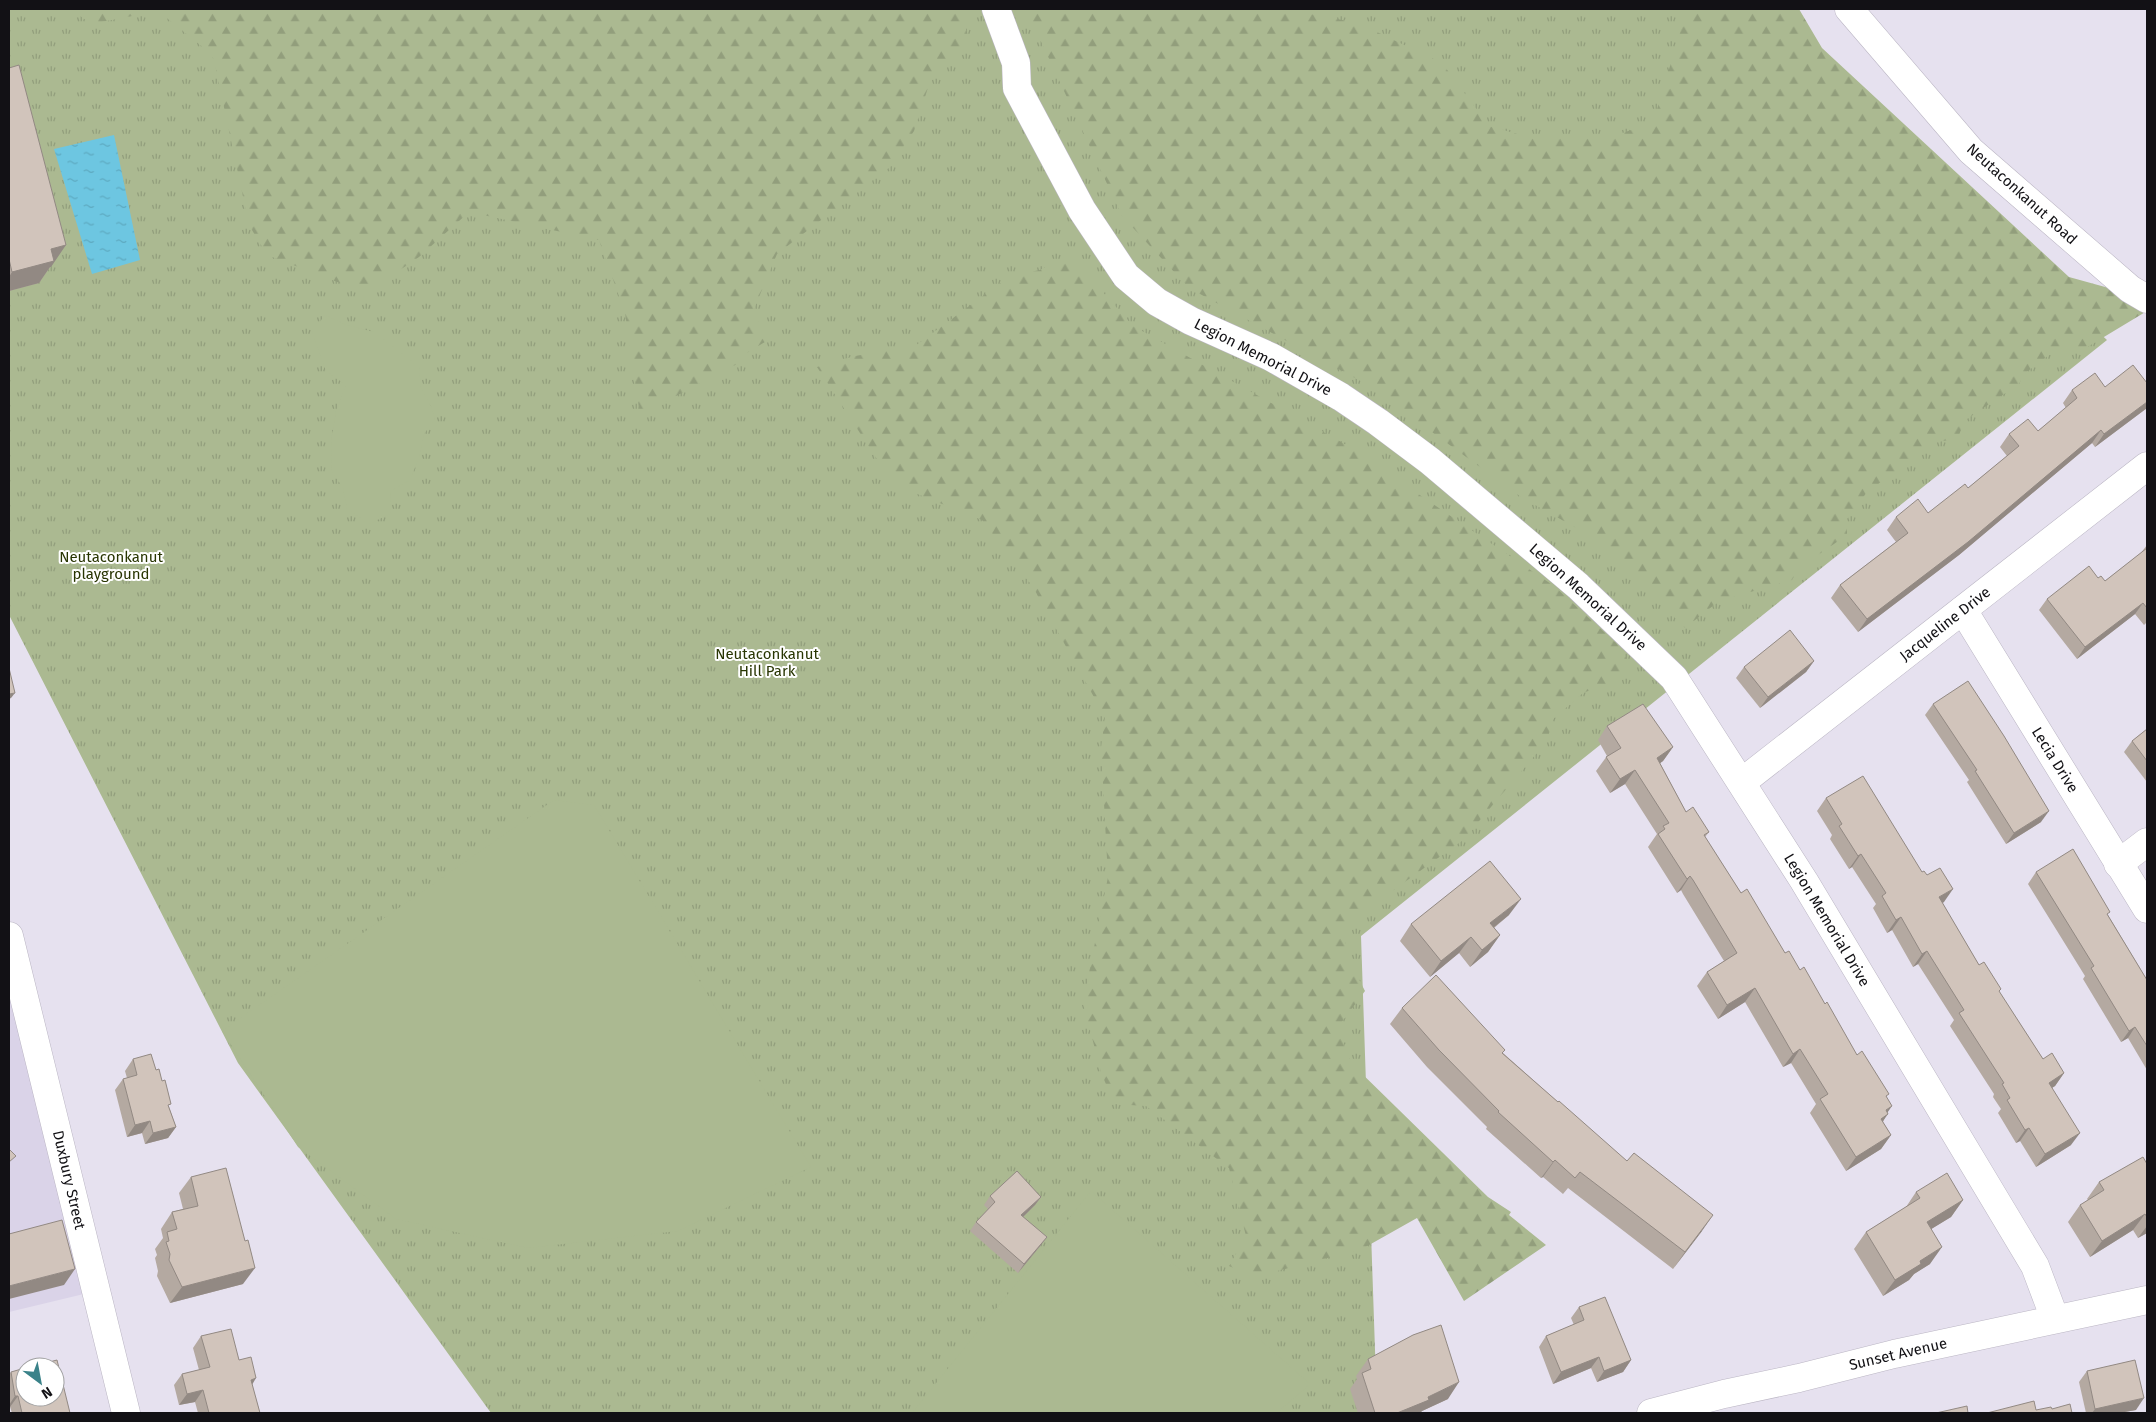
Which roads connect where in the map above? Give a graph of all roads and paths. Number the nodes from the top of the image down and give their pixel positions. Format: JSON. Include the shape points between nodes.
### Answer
{"nodes":[{"id":1,"x":996,"y":9,"type":"edge"},
{"id":2,"x":1849,"y":9,"type":"edge"},
{"id":3,"x":2147,"y":299,"type":"edge"},
{"id":4,"x":2147,"y":466,"type":"edge"},
{"id":5,"x":1963,"y":610,"type":"junction"},
{"id":6,"x":1742,"y":782,"type":"junction"},
{"id":7,"x":2147,"y":842,"type":"edge"},
{"id":8,"x":2118,"y":864,"type":"junction"},
{"id":9,"x":2147,"y":908,"type":"edge"},
{"id":10,"x":10,"y":945,"type":"edge"},
{"id":11,"x":2147,"y":1300,"type":"edge"},
{"id":12,"x":2055,"y":1319,"type":"junction"},
{"id":13,"x":126,"y":1413,"type":"edge"},
{"id":14,"x":1651,"y":1413,"type":"edge"}],
"edges":[{"from":1,"to":6,"type":"street","name":"Legion Memorial Drive","via":[[1016,63],[1017,88],[1082,210],[1126,276],[1157,302],[1271,357],[1341,397],[1430,461],[1578,586],[1652,655],[1674,678]]},
{"from":2,"to":3,"type":"street","name":"Neutaconkanut Road","via":[[1972,151],[2130,289]]},
{"from":4,"to":5,"type":"street","name":"Jacqueline Drive"},
{"from":5,"to":6,"type":"street","name":"Jacqueline Drive"},
{"from":5,"to":8,"type":"street","name":"Lecia Drive"},
{"from":6,"to":12,"type":"street","name":"Legion Memorial Drive","via":[[2035,1266]]},
{"from":7,"to":8,"type":"street"},
{"from":8,"to":9,"type":"street","name":"Lecia Drive"},
{"from":10,"to":13,"type":"street","name":"Duxbury Street"},
{"from":11,"to":12,"type":"street","name":"Sunset Avenue"},
{"from":12,"to":14,"type":"street","name":"Sunset Avenue"}]}
